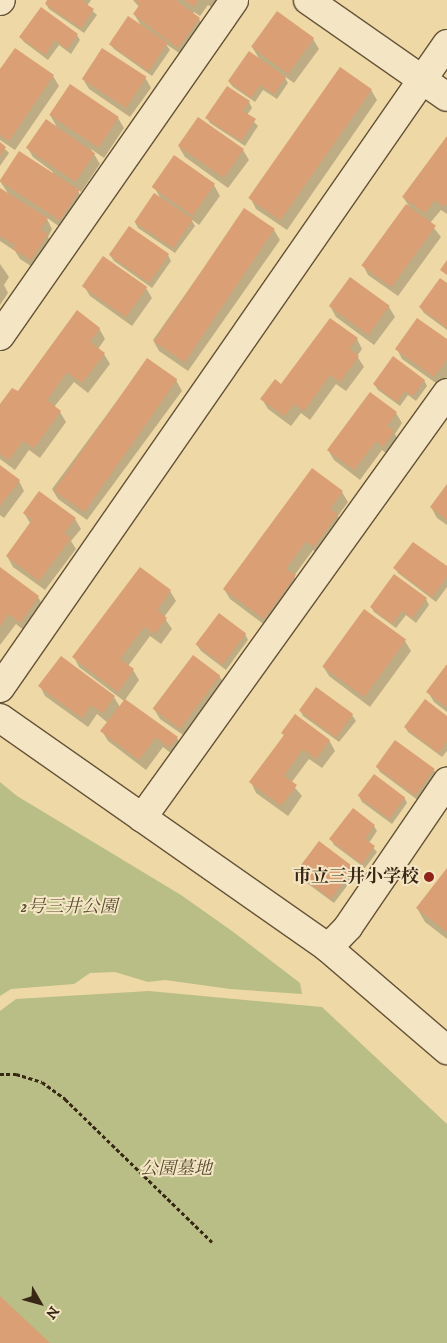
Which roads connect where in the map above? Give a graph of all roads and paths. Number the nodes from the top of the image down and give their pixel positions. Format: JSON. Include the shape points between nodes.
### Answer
{"nodes":[{"id":1,"x":234,"y":0,"type":"edge"},
{"id":2,"x":308,"y":0,"type":"edge"},
{"id":3,"x":447,"y":44,"type":"edge"},
{"id":4,"x":422,"y":79,"type":"junction"},
{"id":5,"x":447,"y":97,"type":"edge"},
{"id":6,"x":0,"y":336,"type":"edge"},
{"id":7,"x":447,"y":393,"type":"edge"},
{"id":8,"x":0,"y":688,"type":"edge"},
{"id":9,"x":0,"y":718,"type":"edge"},
{"id":10,"x":447,"y":782,"type":"edge"},
{"id":11,"x":142,"y":818,"type":"junction"},
{"id":12,"x":328,"y":948,"type":"junction"},
{"id":13,"x":447,"y":1050,"type":"edge"},
{"id":14,"x":0,"y":1074,"type":"edge"},
{"id":15,"x":212,"y":1242,"type":"dead end"}],
"edges":[{"from":1,"to":6,"type":"street"},
{"from":2,"to":4,"type":"street"},
{"from":3,"to":4,"type":"street"},
{"from":4,"to":5,"type":"street"},
{"from":4,"to":8,"type":"street"},
{"from":7,"to":11,"type":"street"},
{"from":9,"to":11,"type":"street"},
{"from":10,"to":12,"type":"street","via":[[348,927]]},
{"from":11,"to":12,"type":"street"},
{"from":12,"to":13,"type":"street"},
{"from":14,"to":15,"type":"path","via":[[16,1074],[42,1082],[65,1099]]}]}
